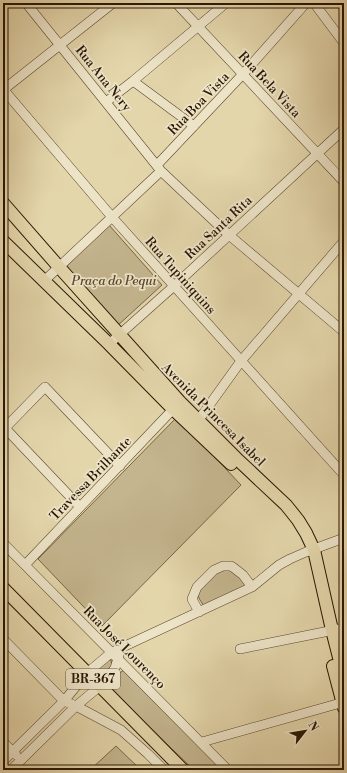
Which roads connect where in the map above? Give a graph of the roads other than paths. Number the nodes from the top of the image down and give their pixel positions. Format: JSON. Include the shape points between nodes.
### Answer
{"nodes":[{"id":1,"x":26,"y":3,"type":"edge"},
{"id":2,"x":113,"y":3,"type":"edge"},
{"id":3,"x":176,"y":3,"type":"edge"},
{"id":4,"x":226,"y":3,"type":"edge"},
{"id":5,"x":306,"y":3,"type":"edge"},
{"id":6,"x":314,"y":3,"type":"edge"},
{"id":7,"x":198,"y":26,"type":"junction"},
{"id":8,"x":344,"y":43,"type":"edge"},
{"id":9,"x":60,"y":44,"type":"junction"},
{"id":10,"x":243,"y":74,"type":"junction"},
{"id":11,"x":133,"y":81,"type":"junction"},
{"id":12,"x":3,"y":89,"type":"edge"},
{"id":13,"x":106,"y":102,"type":"junction"},
{"id":14,"x":194,"y":126,"type":"junction"},
{"id":15,"x":344,"y":129,"type":"edge"},
{"id":16,"x":317,"y":153,"type":"junction"},
{"id":17,"x":159,"y":168,"type":"junction"},
{"id":18,"x":344,"y":182,"type":"edge"},
{"id":19,"x":3,"y":203,"type":"edge"},
{"id":20,"x":112,"y":217,"type":"junction"},
{"id":21,"x":229,"y":235,"type":"junction"},
{"id":22,"x":3,"y":241,"type":"edge"},
{"id":23,"x":344,"y":241,"type":"edge"},
{"id":24,"x":59,"y":267,"type":"junction"},
{"id":25,"x":44,"y":281,"type":"junction"},
{"id":26,"x":174,"y":286,"type":"junction"},
{"id":27,"x":299,"y":294,"type":"junction"},
{"id":28,"x":344,"y":332,"type":"edge"},
{"id":29,"x":119,"y":335,"type":"junction"},
{"id":30,"x":109,"y":344,"type":"junction"},
{"id":31,"x":241,"y":361,"type":"junction"},
{"id":32,"x":151,"y":378,"type":"junction"},
{"id":33,"x":177,"y":406,"type":"junction"},
{"id":34,"x":196,"y":424,"type":"junction"},
{"id":35,"x":120,"y":466,"type":"junction"},
{"id":36,"x":344,"y":475,"type":"edge"},
{"id":37,"x":80,"y":507,"type":"junction"},
{"id":38,"x":344,"y":538,"type":"edge"},
{"id":39,"x":3,"y":543,"type":"edge"},
{"id":40,"x":310,"y":551,"type":"junction"},
{"id":41,"x":25,"y":565,"type":"junction"},
{"id":42,"x":252,"y":587,"type":"junction"},
{"id":43,"x":3,"y":589,"type":"edge"},
{"id":44,"x":199,"y":612,"type":"junction"},
{"id":45,"x":333,"y":630,"type":"edge"},
{"id":46,"x":3,"y":639,"type":"edge"},
{"id":47,"x":240,"y":649,"type":"dead end"},
{"id":48,"x":117,"y":652,"type":"junction"},
{"id":49,"x":87,"y":673,"type":"junction"},
{"id":50,"x":344,"y":677,"type":"edge"},
{"id":51,"x":100,"y":686,"type":"junction"},
{"id":52,"x":64,"y":701,"type":"junction"},
{"id":53,"x":344,"y":704,"type":"edge"},
{"id":54,"x":76,"y":706,"type":"junction"},
{"id":55,"x":3,"y":742,"type":"edge"},
{"id":56,"x":203,"y":744,"type":"junction"},
{"id":57,"x":13,"y":752,"type":"junction"},
{"id":58,"x":21,"y":760,"type":"junction"},
{"id":59,"x":3,"y":761,"type":"edge"},
{"id":60,"x":11,"y":770,"type":"edge"},
{"id":61,"x":164,"y":770,"type":"edge"},
{"id":62,"x":183,"y":770,"type":"edge"},
{"id":63,"x":228,"y":770,"type":"edge"}],
"edges":[{"from":1,"to":9,"type":"street","name":"Rua Ana Nery"},
{"from":2,"to":9,"type":"street"},
{"from":3,"to":7,"type":"street","name":"Rua Bela Vista"},
{"from":4,"to":7,"type":"street"},
{"from":5,"to":10,"type":"street","name":"Rua Boa Vista"},
{"from":6,"to":8,"type":"street"},
{"from":7,"to":10,"type":"street","name":"Rua Bela Vista"},
{"from":7,"to":11,"type":"street"},
{"from":9,"to":12,"type":"street"},
{"from":9,"to":13,"type":"street","name":"Rua Ana Nery"},
{"from":10,"to":14,"type":"street","name":"Rua Boa Vista"},
{"from":10,"to":16,"type":"street","name":"Rua Bela Vista"},
{"from":11,"to":13,"type":"street"},
{"from":11,"to":14,"type":"street"},
{"from":12,"to":20,"type":"street","name":"Rua Tupiniquins"},
{"from":13,"to":17,"type":"street","name":"Rua Ana Nery"},
{"from":14,"to":17,"type":"street","name":"Rua Boa Vista"},
{"from":15,"to":16,"type":"street","name":"Rua Santa Rita"},
{"from":16,"to":18,"type":"street","name":"Rua Bela Vista"},
{"from":16,"to":21,"type":"street","name":"Rua Santa Rita"},
{"from":17,"to":20,"type":"street","name":"Rua Boa Vista"},
{"from":17,"to":21,"type":"street","name":"Rua Ana Nery"},
{"from":19,"to":24,"type":"main road","name":"Avenida Princesa Isabel"},
{"from":20,"to":24,"type":"street","name":"Rua Boa Vista"},
{"from":20,"to":26,"type":"street","name":"Rua Tupiniquins"},
{"from":21,"to":26,"type":"street","name":"Rua Santa Rita"},
{"from":21,"to":27,"type":"street","name":"Rua Ana Nery"},
{"from":22,"to":25,"type":"main road","name":"Avenida Princesa Isabel"},
{"from":23,"to":27,"type":"street"},
{"from":24,"to":25,"type":"street","name":"Rua Boa Vista"},
{"from":24,"to":29,"type":"main road","name":"Avenida Princesa Isabel"},
{"from":25,"to":30,"type":"main road","name":"Avenida Princesa Isabel"},
{"from":26,"to":29,"type":"street","name":"Rua Santa Rita"},
{"from":26,"to":31,"type":"street","name":"Rua Tupiniquins"},
{"from":27,"to":28,"type":"street","name":"Rua Ana Nery"},
{"from":27,"to":31,"type":"street"},
{"from":29,"to":30,"type":"street","name":"Rua Santa Rita"},
{"from":29,"to":32,"type":"main road","name":"Avenida Princesa Isabel"},
{"from":30,"to":32,"type":"main road","name":"Avenida Princesa Isabel"},
{"from":31,"to":34,"type":"street"},
{"from":31,"to":36,"type":"street","name":"Rua Tupiniquins"},
{"from":32,"to":33,"type":"main road","name":"Avenida Princesa Isabel"},
{"from":33,"to":34,"type":"main road","name":"Avenida Princesa Isabel"},
{"from":33,"to":35,"type":"street","name":"Travessa Brilhante"},
{"from":34,"to":40,"type":"main road","name":"Avenida Princesa Isabel","via":[[287,518]]},
{"from":35,"to":37,"type":"street","name":"Travessa Brilhante"},
{"from":35,"to":37,"type":"street","via":[[45,387],[5,428]]},
{"from":37,"to":41,"type":"street","name":"Travessa Brilhante"},
{"from":38,"to":40,"type":"street"},
{"from":39,"to":41,"type":"street","name":"Rua José Lourenço"},
{"from":40,"to":42,"type":"street","via":[[279,565]]},
{"from":40,"to":45,"type":"main road","name":"Avenida Princesa Isabel"},
{"from":41,"to":48,"type":"street","name":"Rua José Lourenço"},
{"from":42,"to":44,"type":"street"},
{"from":42,"to":44,"type":"street","via":[[243,575],[231,566],[214,570],[197,587],[192,599]]},
{"from":43,"to":49,"type":"main road","number":"BR-367"},
{"from":44,"to":48,"type":"street"},
{"from":45,"to":47,"type":"street"},
{"from":45,"to":50,"type":"main road","name":"Avenida Princesa Isabel"},
{"from":45,"to":53,"type":"main road","name":"Avenida Princesa Isabel"},
{"from":46,"to":52,"type":"street"},
{"from":48,"to":49,"type":"street"},
{"from":48,"to":51,"type":"street","via":[[115,668]]},
{"from":48,"to":56,"type":"street","name":"Rua José Lourenço"},
{"from":49,"to":51,"type":"main road","number":"BR-367"},
{"from":49,"to":52,"type":"street"},
{"from":51,"to":54,"type":"street"},
{"from":51,"to":62,"type":"main road","number":"BR-367"},
{"from":52,"to":54,"type":"street"},
{"from":52,"to":57,"type":"street"},
{"from":53,"to":56,"type":"street","via":[[202,742]]},
{"from":54,"to":58,"type":"street"},
{"from":54,"to":61,"type":"street","via":[[125,733]]},
{"from":55,"to":57,"type":"street"},
{"from":56,"to":63,"type":"street","name":"Rua José Lourenço"},
{"from":57,"to":58,"type":"street"},
{"from":57,"to":59,"type":"street"},
{"from":58,"to":60,"type":"street"}]}
